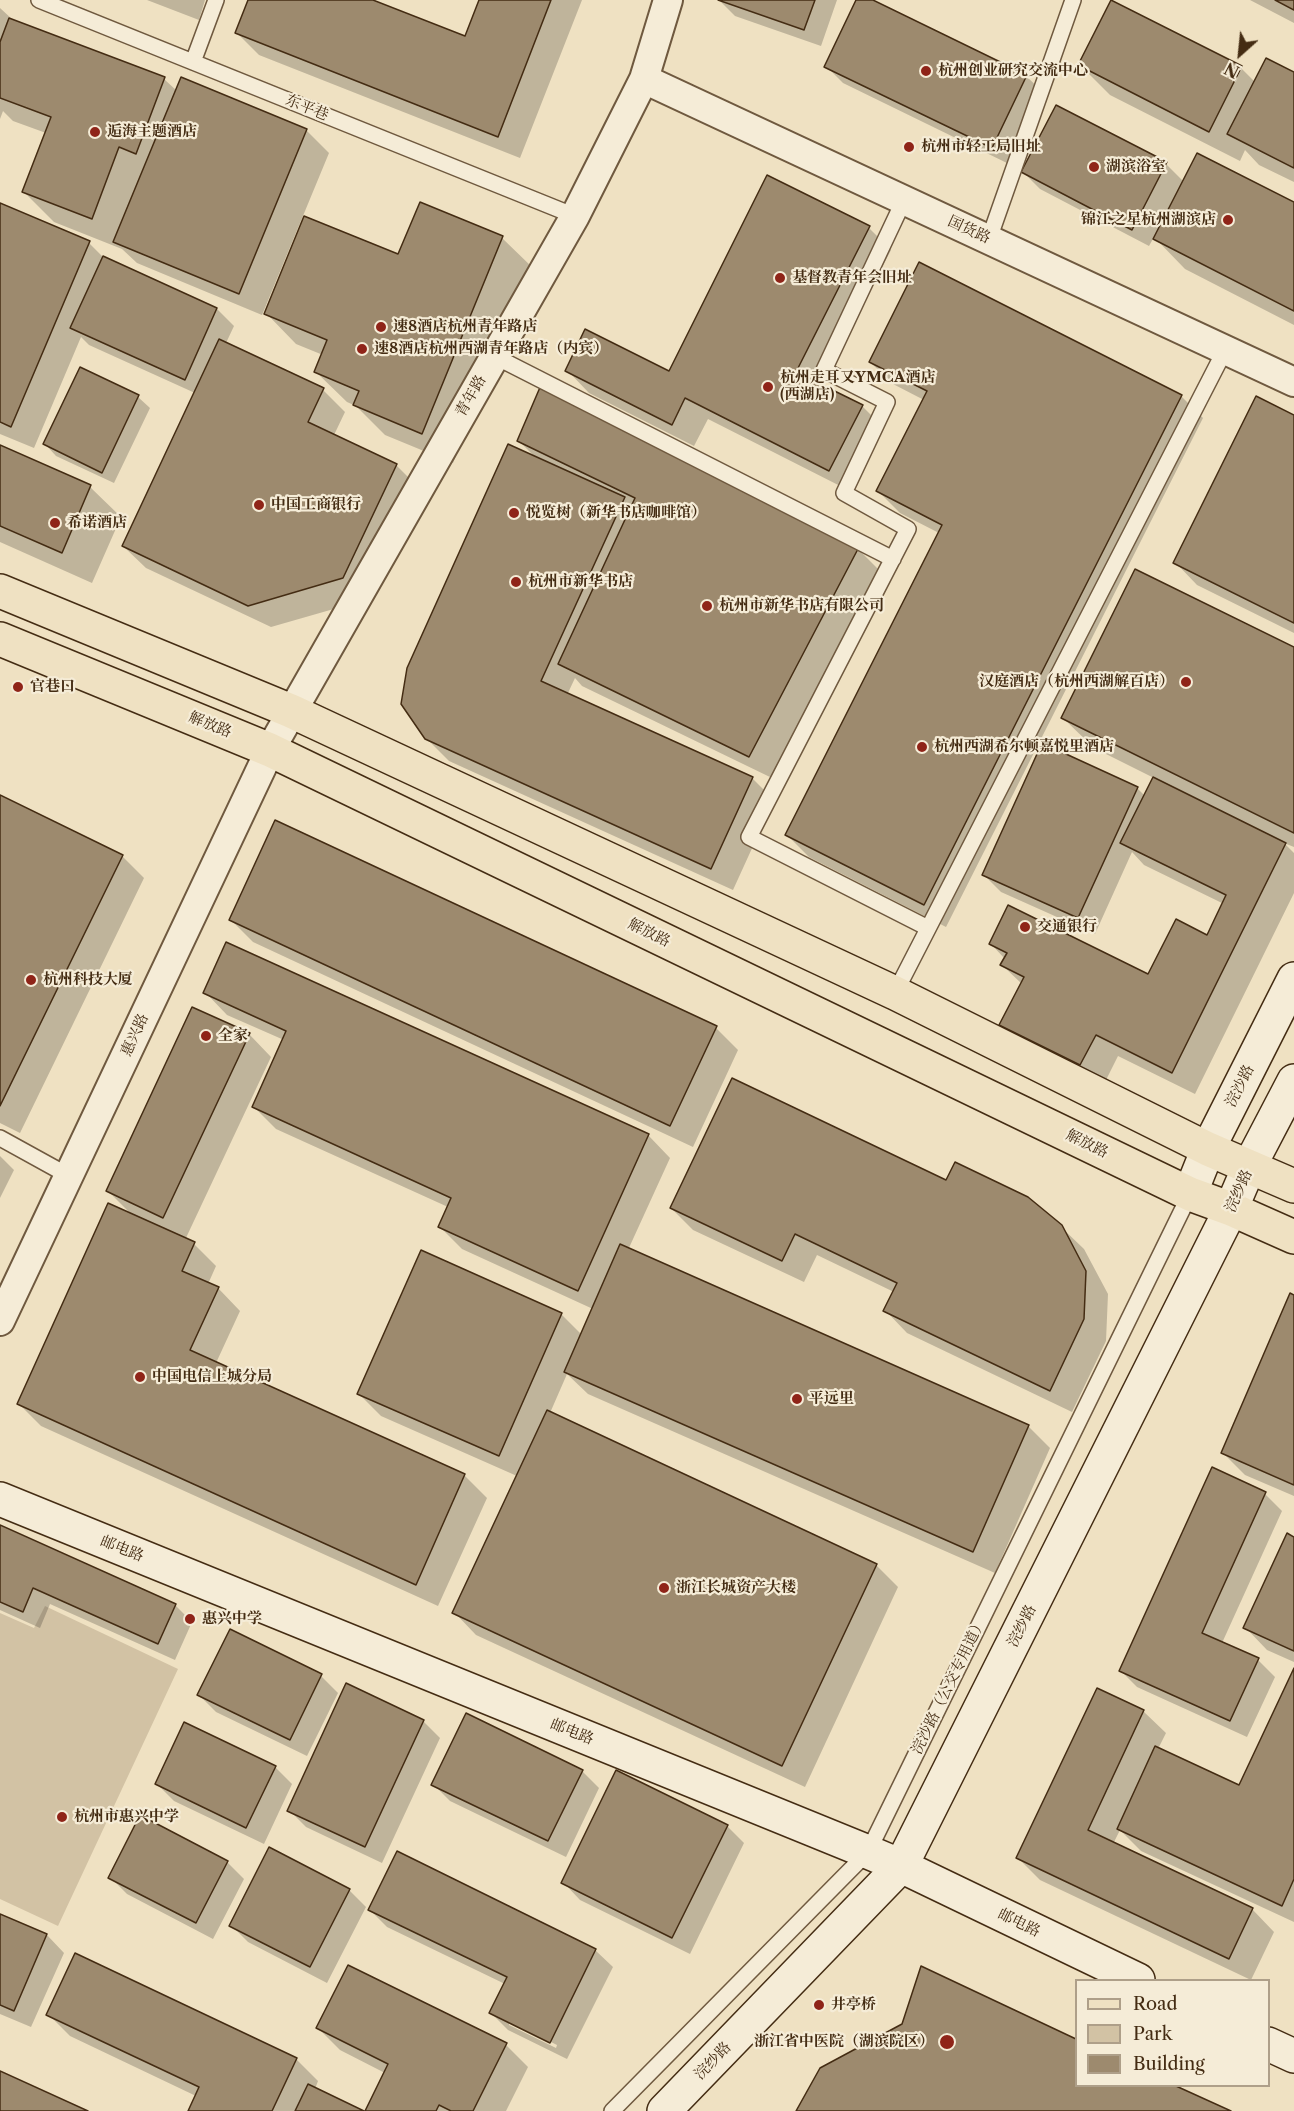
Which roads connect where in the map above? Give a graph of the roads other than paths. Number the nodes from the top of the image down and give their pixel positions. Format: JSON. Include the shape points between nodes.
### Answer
{"nodes":[{"id":1,"x":39,"y":0,"type":"edge"},
{"id":2,"x":216,"y":0,"type":"edge"},
{"id":3,"x":668,"y":0,"type":"edge"},
{"id":4,"x":1073,"y":0,"type":"edge"},
{"id":5,"x":193,"y":62,"type":"junction"},
{"id":6,"x":644,"y":79,"type":"junction"},
{"id":7,"x":904,"y":200,"type":"junction"},
{"id":8,"x":574,"y":216,"type":"junction"},
{"id":9,"x":989,"y":239,"type":"junction"},
{"id":10,"x":1225,"y":350,"type":"junction"},
{"id":11,"x":494,"y":356,"type":"junction"},
{"id":12,"x":1294,"y":382,"type":"edge"},
{"id":13,"x":892,"y":559,"type":"junction"},
{"id":14,"x":0,"y":591,"type":"edge"},
{"id":15,"x":0,"y":639,"type":"edge"},
{"id":16,"x":291,"y":711,"type":"junction"},
{"id":17,"x":270,"y":750,"type":"junction"},
{"id":18,"x":928,"y":928,"type":"junction"},
{"id":19,"x":1294,"y":979,"type":"edge"},
{"id":20,"x":895,"y":993,"type":"junction"},
{"id":21,"x":1294,"y":1081,"type":"edge"},
{"id":22,"x":0,"y":1138,"type":"edge"},
{"id":23,"x":1208,"y":1149,"type":"junction"},
{"id":24,"x":1249,"y":1167,"type":"junction"},
{"id":25,"x":69,"y":1176,"type":"junction"},
{"id":26,"x":1294,"y":1186,"type":"edge"},
{"id":27,"x":1190,"y":1194,"type":"junction"},
{"id":28,"x":1231,"y":1209,"type":"junction"},
{"id":29,"x":1294,"y":1237,"type":"edge"},
{"id":30,"x":0,"y":1321,"type":"edge"},
{"id":31,"x":0,"y":1499,"type":"edge"},
{"id":32,"x":868,"y":1852,"type":"junction"},
{"id":33,"x":901,"y":1866,"type":"junction"},
{"id":34,"x":1136,"y":1979,"type":"edge"},
{"id":35,"x":1270,"y":2044,"type":"edge"},
{"id":36,"x":1294,"y":2056,"type":"edge"},
{"id":37,"x":612,"y":2111,"type":"edge"},
{"id":38,"x":664,"y":2111,"type":"edge"}],
"edges":[{"from":1,"to":5,"type":"lane","name":"东平巷"},
{"from":2,"to":5,"type":"lane"},
{"from":3,"to":6,"type":"street","name":"青年路"},
{"from":4,"to":9,"type":"lane"},
{"from":5,"to":8,"type":"lane","name":"东平巷"},
{"from":6,"to":7,"type":"street","name":"国货路"},
{"from":6,"to":8,"type":"street","name":"青年路"},
{"from":7,"to":9,"type":"street","name":"国货路"},
{"from":7,"to":13,"type":"lane","via":[[824,370],[887,402],[844,493],[908,529]]},
{"from":8,"to":11,"type":"street","name":"青年路"},
{"from":9,"to":10,"type":"street","name":"国货路"},
{"from":10,"to":12,"type":"street","name":"国货路"},
{"from":10,"to":18,"type":"lane"},
{"from":11,"to":13,"type":"lane"},
{"from":11,"to":16,"type":"street","name":"青年路"},
{"from":13,"to":18,"type":"lane","via":[[749,837]]},
{"from":14,"to":16,"type":"main road"},
{"from":15,"to":17,"type":"main road","name":"解放路"},
{"from":16,"to":17,"type":"street","name":"青年路"},
{"from":16,"to":20,"type":"main road"},
{"from":17,"to":25,"type":"street","name":"惠兴路"},
{"from":17,"to":27,"type":"main road","name":"解放路"},
{"from":18,"to":20,"type":"lane"},
{"from":19,"to":23,"type":"main road","name":"浣沙路"},
{"from":20,"to":23,"type":"main road"},
{"from":21,"to":24,"type":"main road","name":"浣纱路"},
{"from":22,"to":25,"type":"lane"},
{"from":23,"to":24,"type":"main road"},
{"from":23,"to":27,"type":"main road","name":"浣沙路"},
{"from":24,"to":26,"type":"main road"},
{"from":24,"to":28,"type":"main road","name":"浣纱路"},
{"from":25,"to":30,"type":"street","name":"惠兴路"},
{"from":27,"to":28,"type":"main road","name":"解放路"},
{"from":27,"to":32,"type":"lane","name":"浣沙路（公交专用道）"},
{"from":28,"to":29,"type":"main road","name":"解放路"},
{"from":28,"to":33,"type":"main road","name":"浣纱路"},
{"from":31,"to":32,"type":"main road","name":"邮电路"},
{"from":32,"to":33,"type":"main road","name":"邮电路"},
{"from":32,"to":37,"type":"lane","name":"浣沙路（公交专用道）"},
{"from":33,"to":34,"type":"main road","name":"邮电路"},
{"from":33,"to":38,"type":"main road","name":"浣纱路"},
{"from":35,"to":36,"type":"main road"}]}
